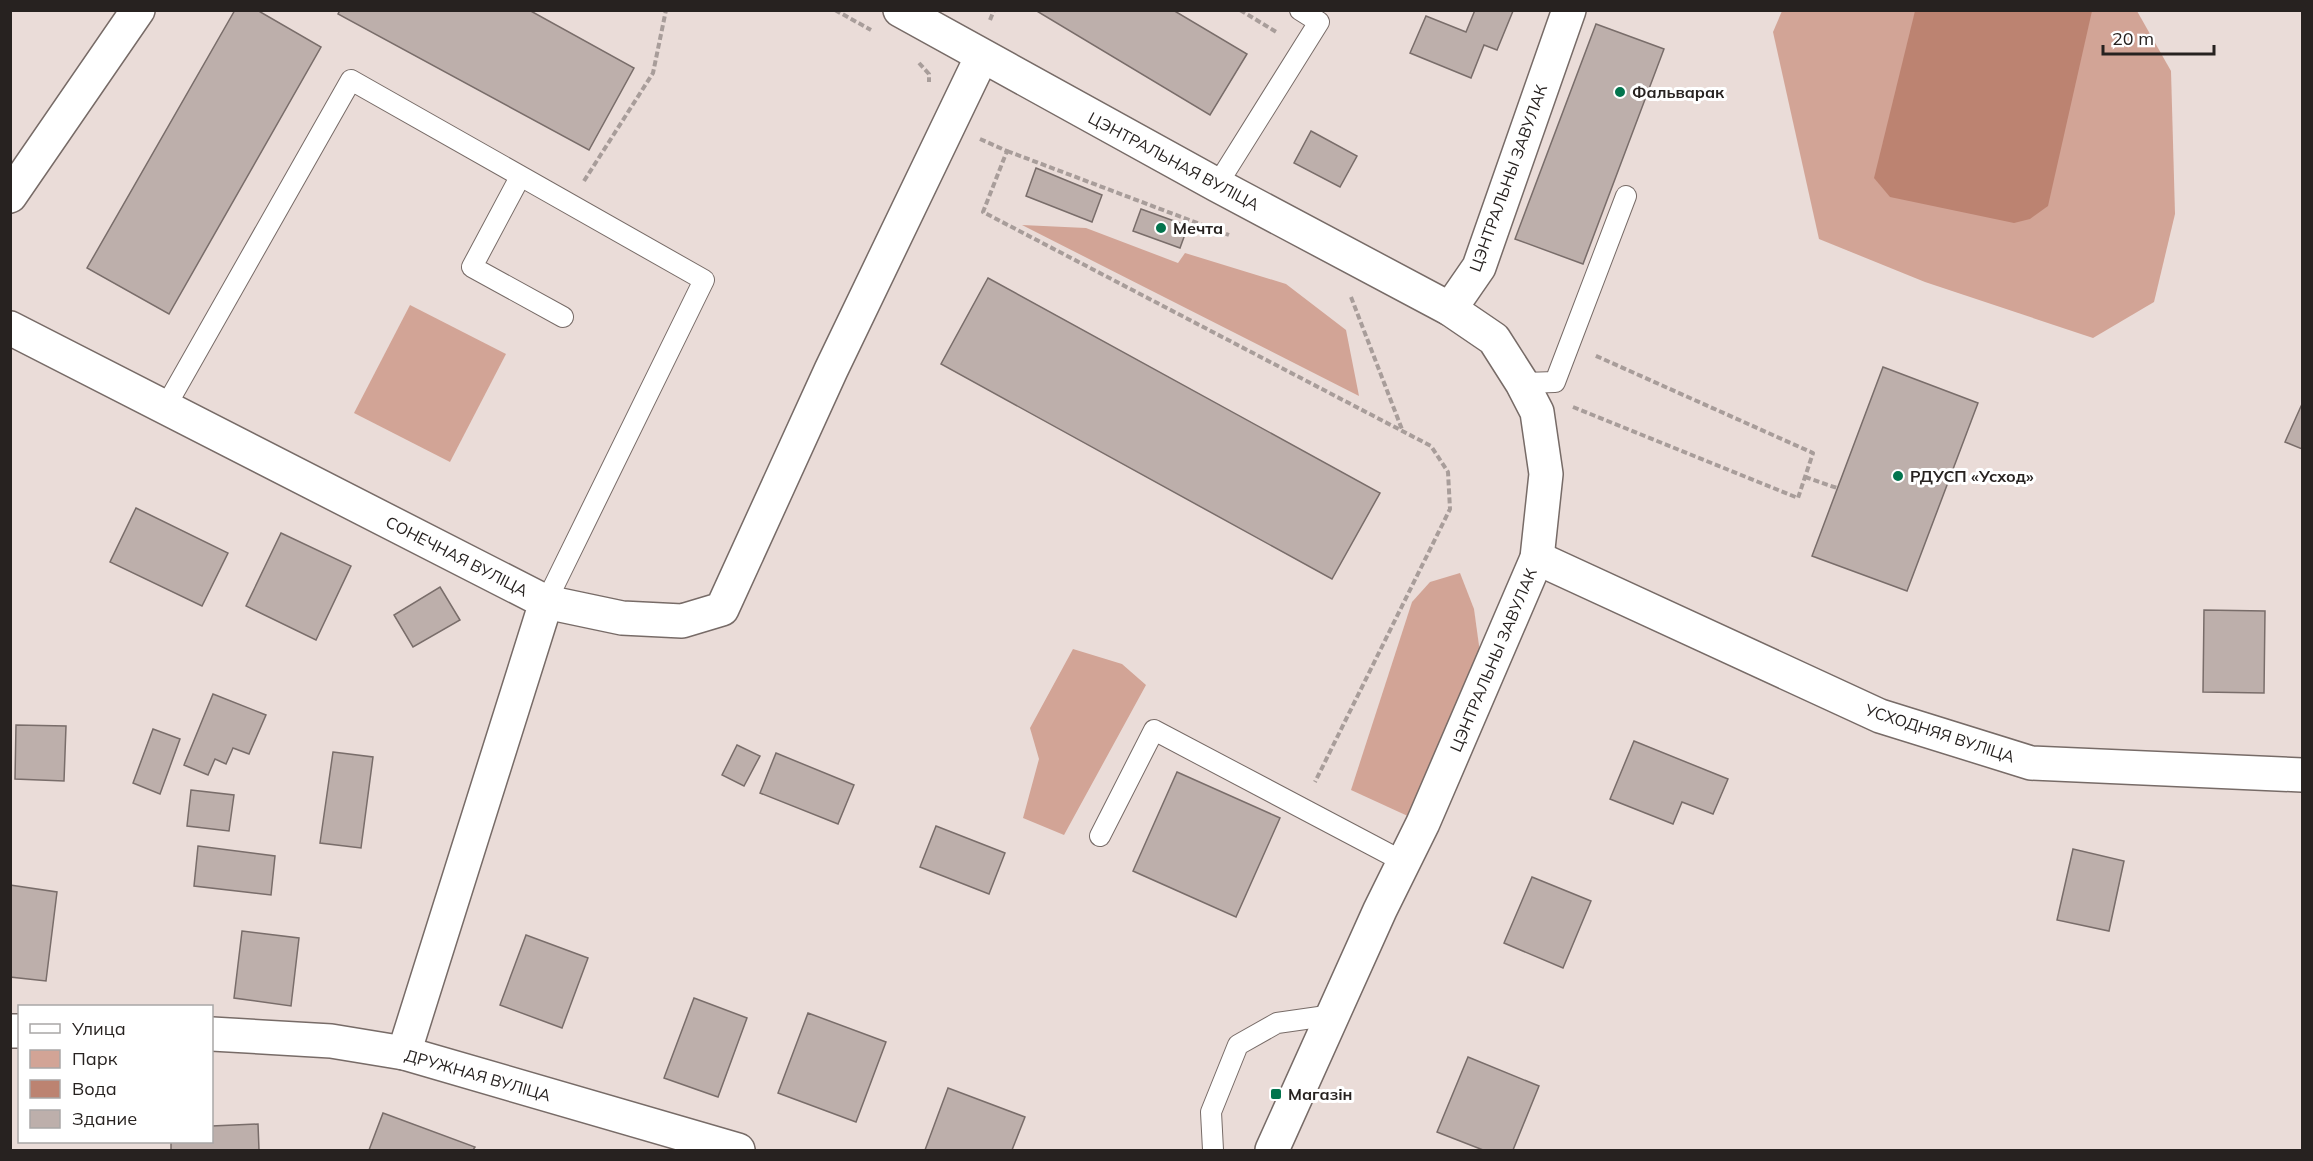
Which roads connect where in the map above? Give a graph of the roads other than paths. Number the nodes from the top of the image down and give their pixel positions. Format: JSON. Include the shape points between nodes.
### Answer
{"nodes":[{"id":1,"x":138,"y":10,"type":"edge"},
{"id":2,"x":900,"y":10,"type":"edge"},
{"id":3,"x":1300,"y":10,"type":"edge"},
{"id":4,"x":1569,"y":10,"type":"edge"},
{"id":5,"x":982,"y":56,"type":"junction"},
{"id":6,"x":520,"y":177,"type":"junction"},
{"id":7,"x":1217,"y":185,"type":"junction"},
{"id":8,"x":10,"y":196,"type":"edge"},
{"id":9,"x":1626,"y":196,"type":"dead end"},
{"id":10,"x":1450,"y":309,"type":"junction"},
{"id":11,"x":563,"y":317,"type":"dead end"},
{"id":12,"x":10,"y":328,"type":"edge"},
{"id":13,"x":1522,"y":383,"type":"junction"},
{"id":14,"x":166,"y":406,"type":"junction"},
{"id":15,"x":1537,"y":558,"type":"junction"},
{"id":16,"x":546,"y":602,"type":"junction"},
{"id":17,"x":2302,"y":775,"type":"edge"},
{"id":18,"x":1100,"y":836,"type":"dead end"},
{"id":19,"x":1404,"y":862,"type":"junction"},
{"id":20,"x":1333,"y":1015,"type":"junction"},
{"id":21,"x":213,"y":1034,"type":"edge"},
{"id":22,"x":404,"y":1053,"type":"junction"},
{"id":23,"x":738,"y":1150,"type":"edge"},
{"id":24,"x":1213,"y":1150,"type":"edge"},
{"id":25,"x":1272,"y":1150,"type":"edge"}],
"edges":[{"from":1,"to":8,"type":"street"},
{"from":2,"to":5,"type":"street","name":"ЦЭНТРАЛЬНАЯ ВУЛІЦА"},
{"from":3,"to":7,"type":"lane","via":[[1319,22]]},
{"from":4,"to":10,"type":"street","name":"ЦЭНТРАЛЬНЫ ЗАВУЛАК","via":[[1479,267]]},
{"from":5,"to":7,"type":"street","name":"ЦЭНТРАЛЬНАЯ ВУЛІЦА"},
{"from":5,"to":16,"type":"street","via":[[831,370],[722,609],[682,621],[622,618]]},
{"from":6,"to":11,"type":"lane","via":[[472,267]]},
{"from":6,"to":14,"type":"lane","via":[[351,80]]},
{"from":6,"to":16,"type":"lane","via":[[704,280]]},
{"from":7,"to":10,"type":"street","name":"ЦЭНТРАЛЬНАЯ ВУЛІЦА"},
{"from":9,"to":13,"type":"lane","via":[[1555,382]]},
{"from":10,"to":13,"type":"street","name":"ЦЭНТРАЛЬНЫ ЗАВУЛАК","via":[[1494,339]]},
{"from":12,"to":14,"type":"street","name":"СОНЕЧНАЯ ВУЛІЦА"},
{"from":13,"to":15,"type":"street","name":"ЦЭНТРАЛЬНЫ ЗАВУЛАК","via":[[1537,412],[1546,474]]},
{"from":14,"to":16,"type":"street","name":"СОНЕЧНАЯ ВУЛІЦА"},
{"from":15,"to":17,"type":"street","name":"УСХОДНЯЯ ВУЛІЦА","via":[[1880,716],[2031,763]]},
{"from":15,"to":19,"type":"street","name":"ЦЭНТРАЛЬНЫ ЗАВУЛАК"},
{"from":16,"to":22,"type":"street","name":"СОНЕЧНАЯ ВУЛІЦА"},
{"from":18,"to":19,"type":"lane","via":[[1154,730]]},
{"from":19,"to":20,"type":"street","name":"ЦЭНТРАЛЬНЫ ЗАВУЛАК"},
{"from":20,"to":24,"type":"lane","via":[[1277,1023],[1238,1045],[1211,1112]]},
{"from":20,"to":25,"type":"street","name":"ЦЭНТРАЛЬНЫ ЗАВУЛАК"},
{"from":21,"to":22,"type":"street","name":"ДРУЖНАЯ ВУЛІЦА","via":[[331,1041]]},
{"from":22,"to":23,"type":"street","name":"ДРУЖНАЯ ВУЛІЦА"}]}
